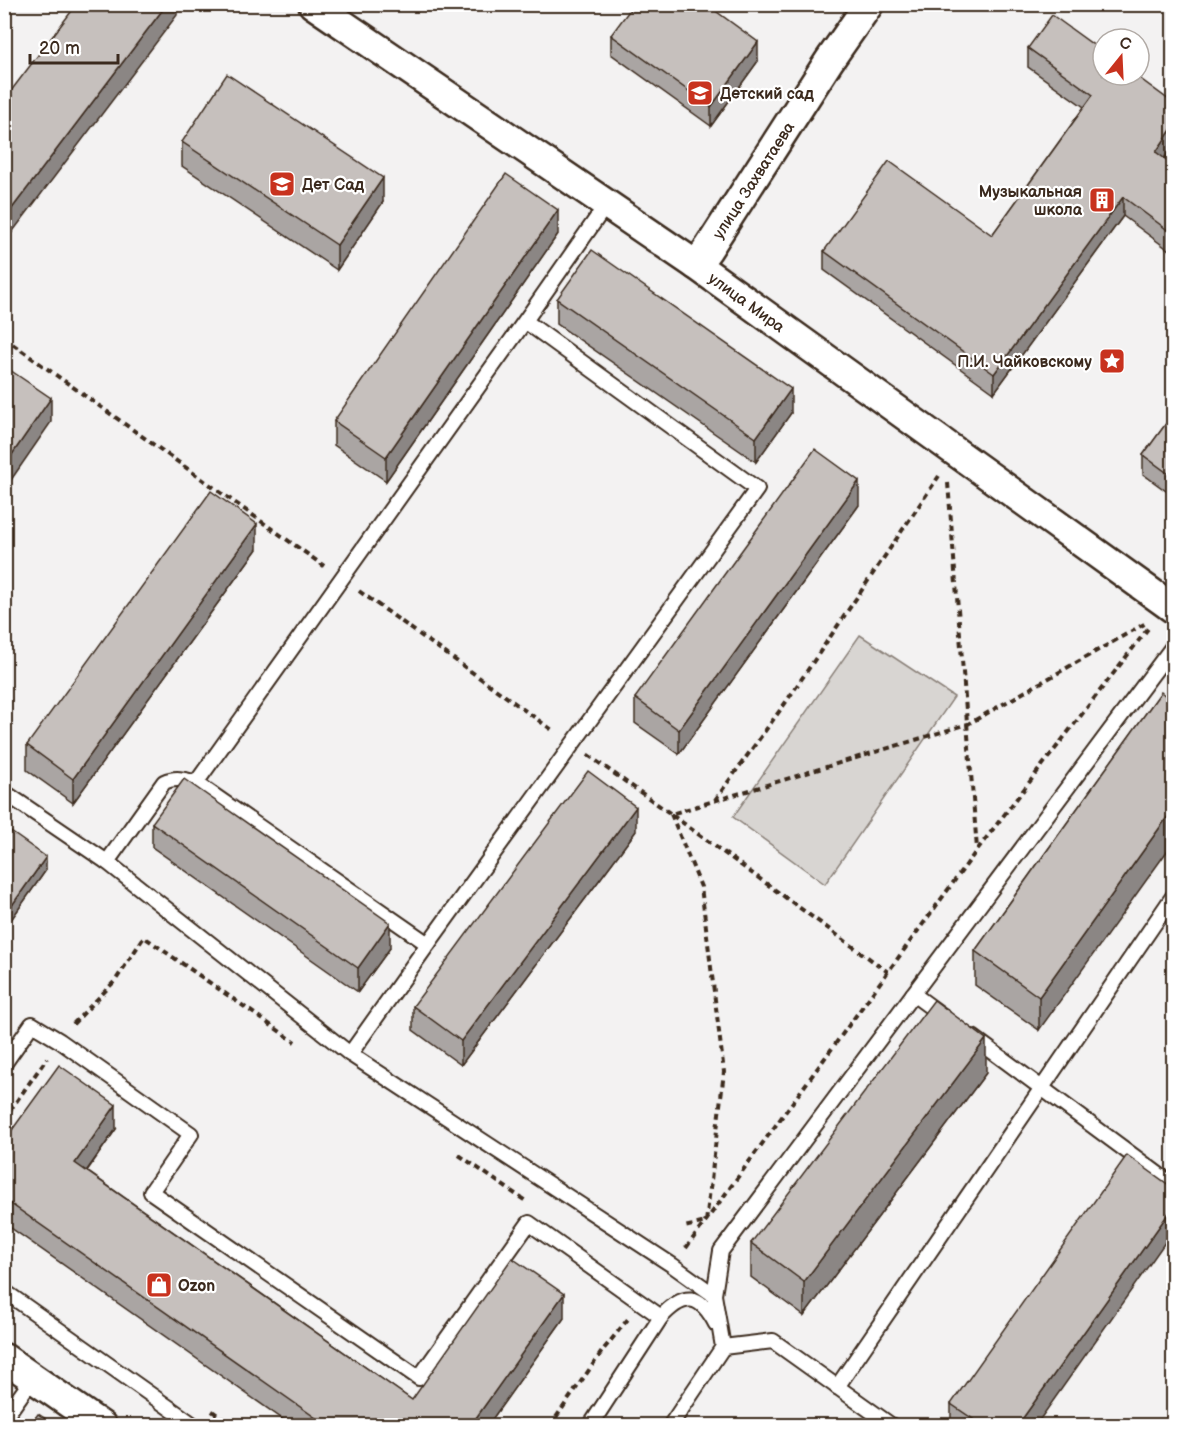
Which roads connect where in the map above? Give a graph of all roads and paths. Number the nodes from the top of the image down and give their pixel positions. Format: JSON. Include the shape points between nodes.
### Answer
{"nodes":[{"id":1,"x":313,"y":4,"type":"edge"},
{"id":2,"x":869,"y":4,"type":"edge"},
{"id":3,"x":606,"y":205,"type":"junction"},
{"id":4,"x":696,"y":265,"type":"junction"},
{"id":5,"x":525,"y":321,"type":"junction"},
{"id":6,"x":4,"y":338,"type":"edge"},
{"id":7,"x":341,"y":579,"type":"junction"},
{"id":8,"x":1165,"y":613,"type":"edge"},
{"id":9,"x":1147,"y":622,"type":"dead end"},
{"id":10,"x":1173,"y":645,"type":"edge"},
{"id":11,"x":968,"y":724,"type":"junction"},
{"id":12,"x":573,"y":744,"type":"junction"},
{"id":13,"x":196,"y":783,"type":"junction"},
{"id":14,"x":4,"y":792,"type":"edge"},
{"id":15,"x":715,"y":801,"type":"junction"},
{"id":16,"x":671,"y":814,"type":"junction"},
{"id":17,"x":977,"y":850,"type":"junction"},
{"id":18,"x":107,"y":862,"type":"junction"},
{"id":19,"x":1173,"y":895,"type":"edge"},
{"id":20,"x":428,"y":944,"type":"junction"},
{"id":21,"x":888,"y":972,"type":"junction"},
{"id":22,"x":913,"y":994,"type":"junction"},
{"id":23,"x":60,"y":1041,"type":"junction"},
{"id":24,"x":301,"y":1046,"type":"dead end"},
{"id":25,"x":350,"y":1054,"type":"junction"},
{"id":26,"x":4,"y":1064,"type":"edge"},
{"id":27,"x":1043,"y":1089,"type":"junction"},
{"id":28,"x":4,"y":1119,"type":"edge"},
{"id":29,"x":458,"y":1154,"type":"dead end"},
{"id":30,"x":1173,"y":1186,"type":"edge"},
{"id":31,"x":536,"y":1208,"type":"dead end"},
{"id":32,"x":706,"y":1222,"type":"junction"},
{"id":33,"x":684,"y":1227,"type":"dead end"},
{"id":34,"x":672,"y":1265,"type":"junction"},
{"id":35,"x":4,"y":1291,"type":"edge"},
{"id":36,"x":714,"y":1294,"type":"junction"},
{"id":37,"x":642,"y":1303,"type":"junction"},
{"id":38,"x":661,"y":1317,"type":"junction"},
{"id":39,"x":723,"y":1344,"type":"junction"},
{"id":40,"x":4,"y":1358,"type":"edge"},
{"id":41,"x":33,"y":1378,"type":"junction"},
{"id":42,"x":837,"y":1387,"type":"junction"},
{"id":43,"x":4,"y":1419,"type":"edge"},
{"id":44,"x":102,"y":1425,"type":"edge"},
{"id":45,"x":195,"y":1425,"type":"edge"},
{"id":46,"x":550,"y":1425,"type":"edge"},
{"id":47,"x":590,"y":1425,"type":"edge"},
{"id":48,"x":670,"y":1425,"type":"edge"},
{"id":49,"x":892,"y":1425,"type":"edge"}],
"edges":[{"from":1,"to":3,"type":"street","name":"улица Мира"},
{"from":2,"to":4,"type":"street","name":"улица Захватаева"},
{"from":3,"to":4,"type":"street","name":"улица Мира"},
{"from":3,"to":5,"type":"lane"},
{"from":4,"to":8,"type":"street","name":"улица Мира"},
{"from":5,"to":7,"type":"lane"},
{"from":5,"to":12,"type":"lane","via":[[757,489]]},
{"from":6,"to":7,"type":"path"},
{"from":7,"to":12,"type":"path"},
{"from":7,"to":13,"type":"lane"},
{"from":8,"to":17,"type":"path"},
{"from":9,"to":11,"type":"path"},
{"from":10,"to":22,"type":"lane"},
{"from":11,"to":15,"type":"path"},
{"from":11,"to":15,"type":"path","via":[[945,472]]},
{"from":11,"to":17,"type":"path"},
{"from":12,"to":16,"type":"path"},
{"from":12,"to":20,"type":"lane"},
{"from":13,"to":18,"type":"lane","via":[[182,779],[164,782]]},
{"from":13,"to":20,"type":"lane"},
{"from":14,"to":18,"type":"lane"},
{"from":15,"to":16,"type":"path"},
{"from":16,"to":21,"type":"path"},
{"from":16,"to":32,"type":"path","via":[[701,887],[724,1072]]},
{"from":17,"to":21,"type":"path"},
{"from":18,"to":25,"type":"lane"},
{"from":19,"to":27,"type":"lane"},
{"from":20,"to":25,"type":"lane"},
{"from":21,"to":32,"type":"path"},
{"from":22,"to":27,"type":"lane"},
{"from":22,"to":36,"type":"lane","via":[[721,1251]]},
{"from":23,"to":24,"type":"path","via":[[115,981],[144,938]]},
{"from":23,"to":26,"type":"lane","via":[[32,1024]]},
{"from":23,"to":28,"type":"path"},
{"from":23,"to":37,"type":"lane","via":[[191,1134],[151,1192],[419,1378],[529,1223]]},
{"from":25,"to":34,"type":"lane"},
{"from":27,"to":30,"type":"lane"},
{"from":27,"to":42,"type":"lane"},
{"from":29,"to":31,"type":"path"},
{"from":32,"to":33,"type":"path"},
{"from":32,"to":34,"type":"path"},
{"from":34,"to":36,"type":"lane"},
{"from":35,"to":45,"type":"lane"},
{"from":36,"to":39,"type":"lane"},
{"from":37,"to":38,"type":"lane"},
{"from":37,"to":46,"type":"path"},
{"from":38,"to":39,"type":"lane","via":[[680,1300],[699,1302],[707,1308]]},
{"from":38,"to":47,"type":"lane"},
{"from":39,"to":42,"type":"lane","via":[[773,1341]]},
{"from":39,"to":48,"type":"lane"},
{"from":40,"to":41,"type":"street"},
{"from":41,"to":43,"type":"lane"},
{"from":41,"to":44,"type":"street"},
{"from":42,"to":49,"type":"lane"}]}
